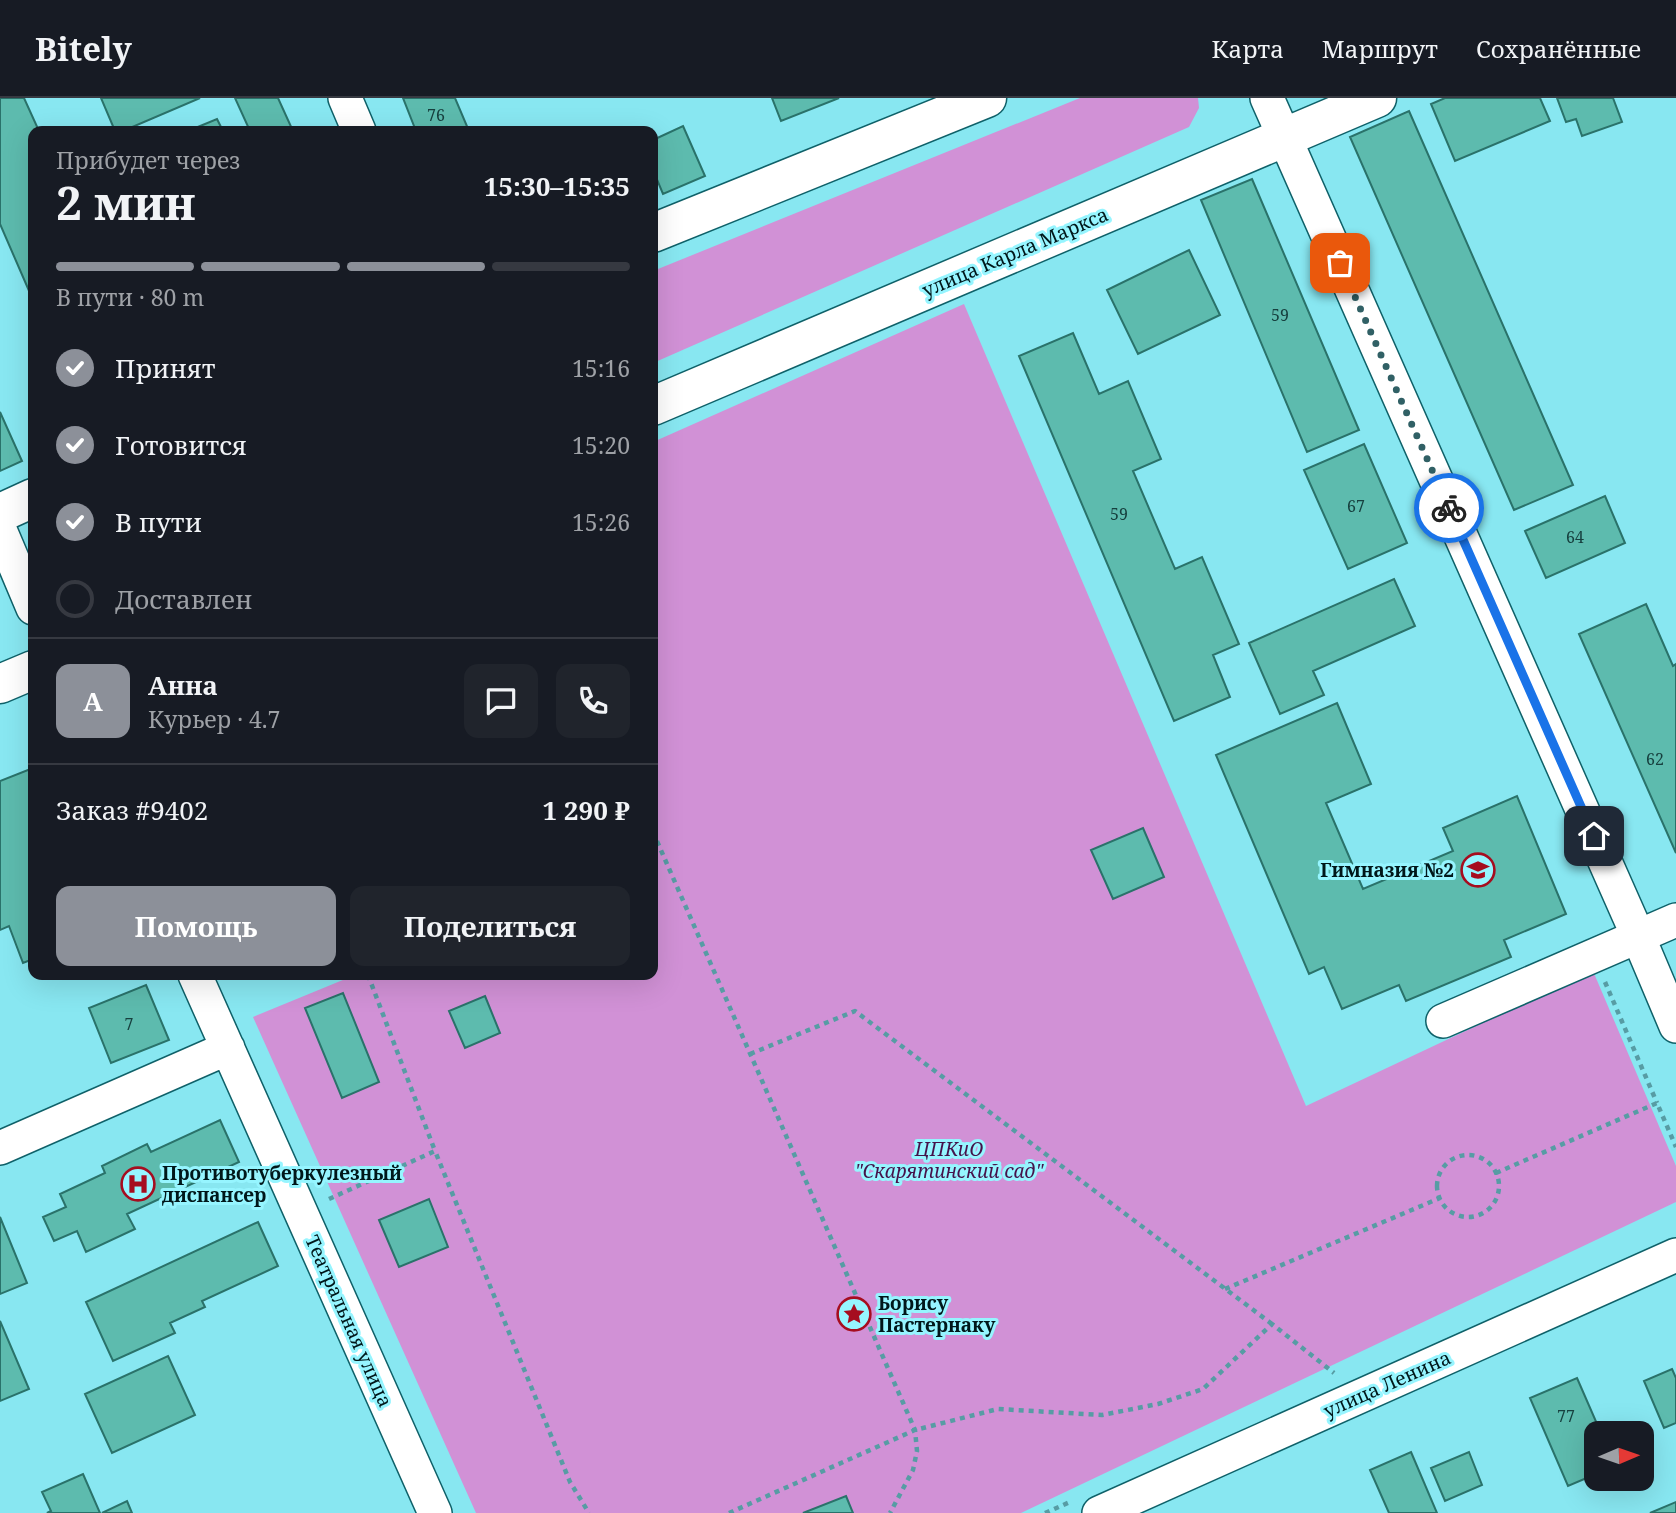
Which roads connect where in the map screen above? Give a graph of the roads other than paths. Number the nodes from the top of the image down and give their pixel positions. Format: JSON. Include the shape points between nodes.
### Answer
{"nodes":[{"id":1,"x":345,"y":98,"type":"edge"},
{"id":2,"x":987,"y":98,"type":"edge"},
{"id":3,"x":1267,"y":98,"type":"edge"},
{"id":4,"x":1377,"y":98,"type":"edge"},
{"id":5,"x":357,"y":126,"type":"edge"},
{"id":6,"x":1285,"y":138,"type":"junction"},
{"id":7,"x":658,"y":231,"type":"edge"},
{"id":8,"x":658,"y":404,"type":"edge"},
{"id":9,"x":28,"y":500,"type":"edge"},
{"id":10,"x":0,"y":513,"type":"edge"},
{"id":11,"x":0,"y":530,"type":"edge"},
{"id":12,"x":28,"y":596,"type":"edge"},
{"id":13,"x":28,"y":672,"type":"edge"},
{"id":14,"x":0,"y":684,"type":"edge"},
{"id":15,"x":1676,"y":920,"type":"edge"},
{"id":16,"x":1638,"y":936,"type":"junction"},
{"id":17,"x":197,"y":980,"type":"edge"},
{"id":18,"x":1443,"y":1021,"type":"dead end"},
{"id":19,"x":1676,"y":1026,"type":"edge"},
{"id":20,"x":228,"y":1048,"type":"junction"},
{"id":21,"x":0,"y":1148,"type":"edge"},
{"id":22,"x":1676,"y":1255,"type":"edge"},
{"id":23,"x":435,"y":1513,"type":"edge"},
{"id":24,"x":1099,"y":1513,"type":"edge"}],
"edges":[{"from":1,"to":5,"type":"street"},
{"from":2,"to":7,"type":"main road"},
{"from":3,"to":6,"type":"street"},
{"from":4,"to":6,"type":"main road","name":"улица Карла Маркса"},
{"from":6,"to":8,"type":"main road","name":"улица Карла Маркса"},
{"from":6,"to":16,"type":"street"},
{"from":9,"to":10,"type":"main road"},
{"from":11,"to":12,"type":"street"},
{"from":13,"to":14,"type":"main road"},
{"from":15,"to":16,"type":"street"},
{"from":16,"to":18,"type":"street"},
{"from":16,"to":19,"type":"street"},
{"from":17,"to":20,"type":"street","name":"Театральная улица"},
{"from":20,"to":21,"type":"street"},
{"from":20,"to":23,"type":"street","name":"Театральная улица"},
{"from":22,"to":24,"type":"street","name":"улица Ленина"}]}
